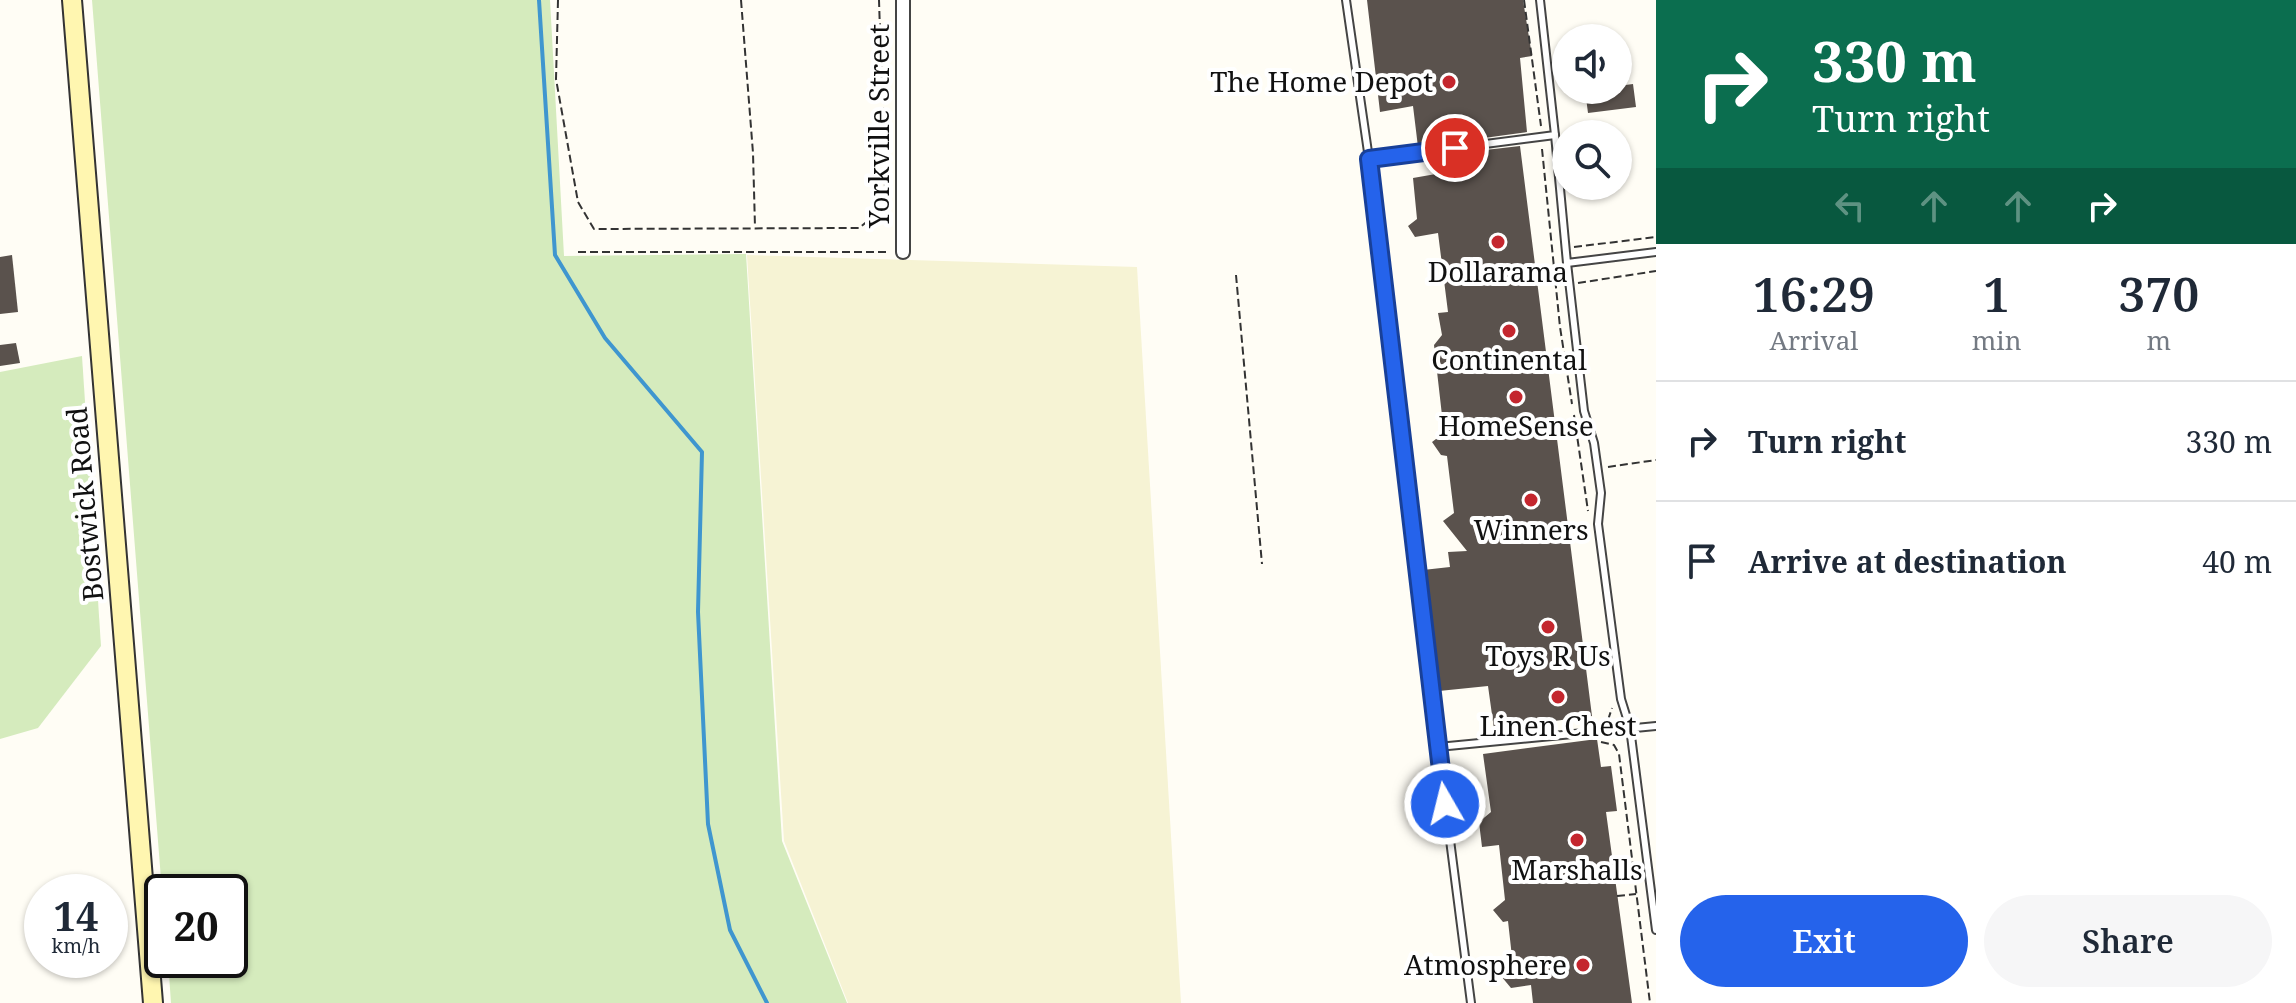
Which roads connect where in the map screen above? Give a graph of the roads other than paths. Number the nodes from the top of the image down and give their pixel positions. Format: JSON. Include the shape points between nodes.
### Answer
{"nodes":[{"id":1,"x":72,"y":0,"type":"edge"},
{"id":2,"x":903,"y":0,"type":"edge"},
{"id":3,"x":1346,"y":0,"type":"edge"},
{"id":4,"x":1540,"y":0,"type":"edge"},
{"id":5,"x":1553,"y":120,"type":"edge"},
{"id":6,"x":1552,"y":135,"type":"edge"},
{"id":7,"x":1369,"y":159,"type":"junction"},
{"id":8,"x":1561,"y":200,"type":"edge"},
{"id":9,"x":903,"y":252,"type":"road end"},
{"id":10,"x":1656,"y":252,"type":"edge"},
{"id":11,"x":1567,"y":263,"type":"junction"},
{"id":12,"x":1656,"y":726,"type":"edge"},
{"id":13,"x":1630,"y":728,"type":"junction"},
{"id":14,"x":1438,"y":747,"type":"junction"},
{"id":15,"x":1656,"y":930,"type":"edge"},
{"id":16,"x":153,"y":1003,"type":"edge"},
{"id":17,"x":1471,"y":1003,"type":"edge"}],
"edges":[{"from":1,"to":16,"type":"main road","name":"Bostwick Road"},
{"from":2,"to":9,"type":"street","name":"Yorkville Street"},
{"from":3,"to":7,"type":"lane"},
{"from":4,"to":5,"type":"lane"},
{"from":6,"to":7,"type":"lane"},
{"from":7,"to":14,"type":"lane"},
{"from":8,"to":11,"type":"lane"},
{"from":10,"to":11,"type":"lane"},
{"from":11,"to":13,"type":"lane","via":[[1584,411],[1601,493],[1598,524],[1619,686]]},
{"from":12,"to":13,"type":"lane"},
{"from":13,"to":14,"type":"lane"},
{"from":13,"to":15,"type":"lane"},
{"from":14,"to":17,"type":"lane"}]}
